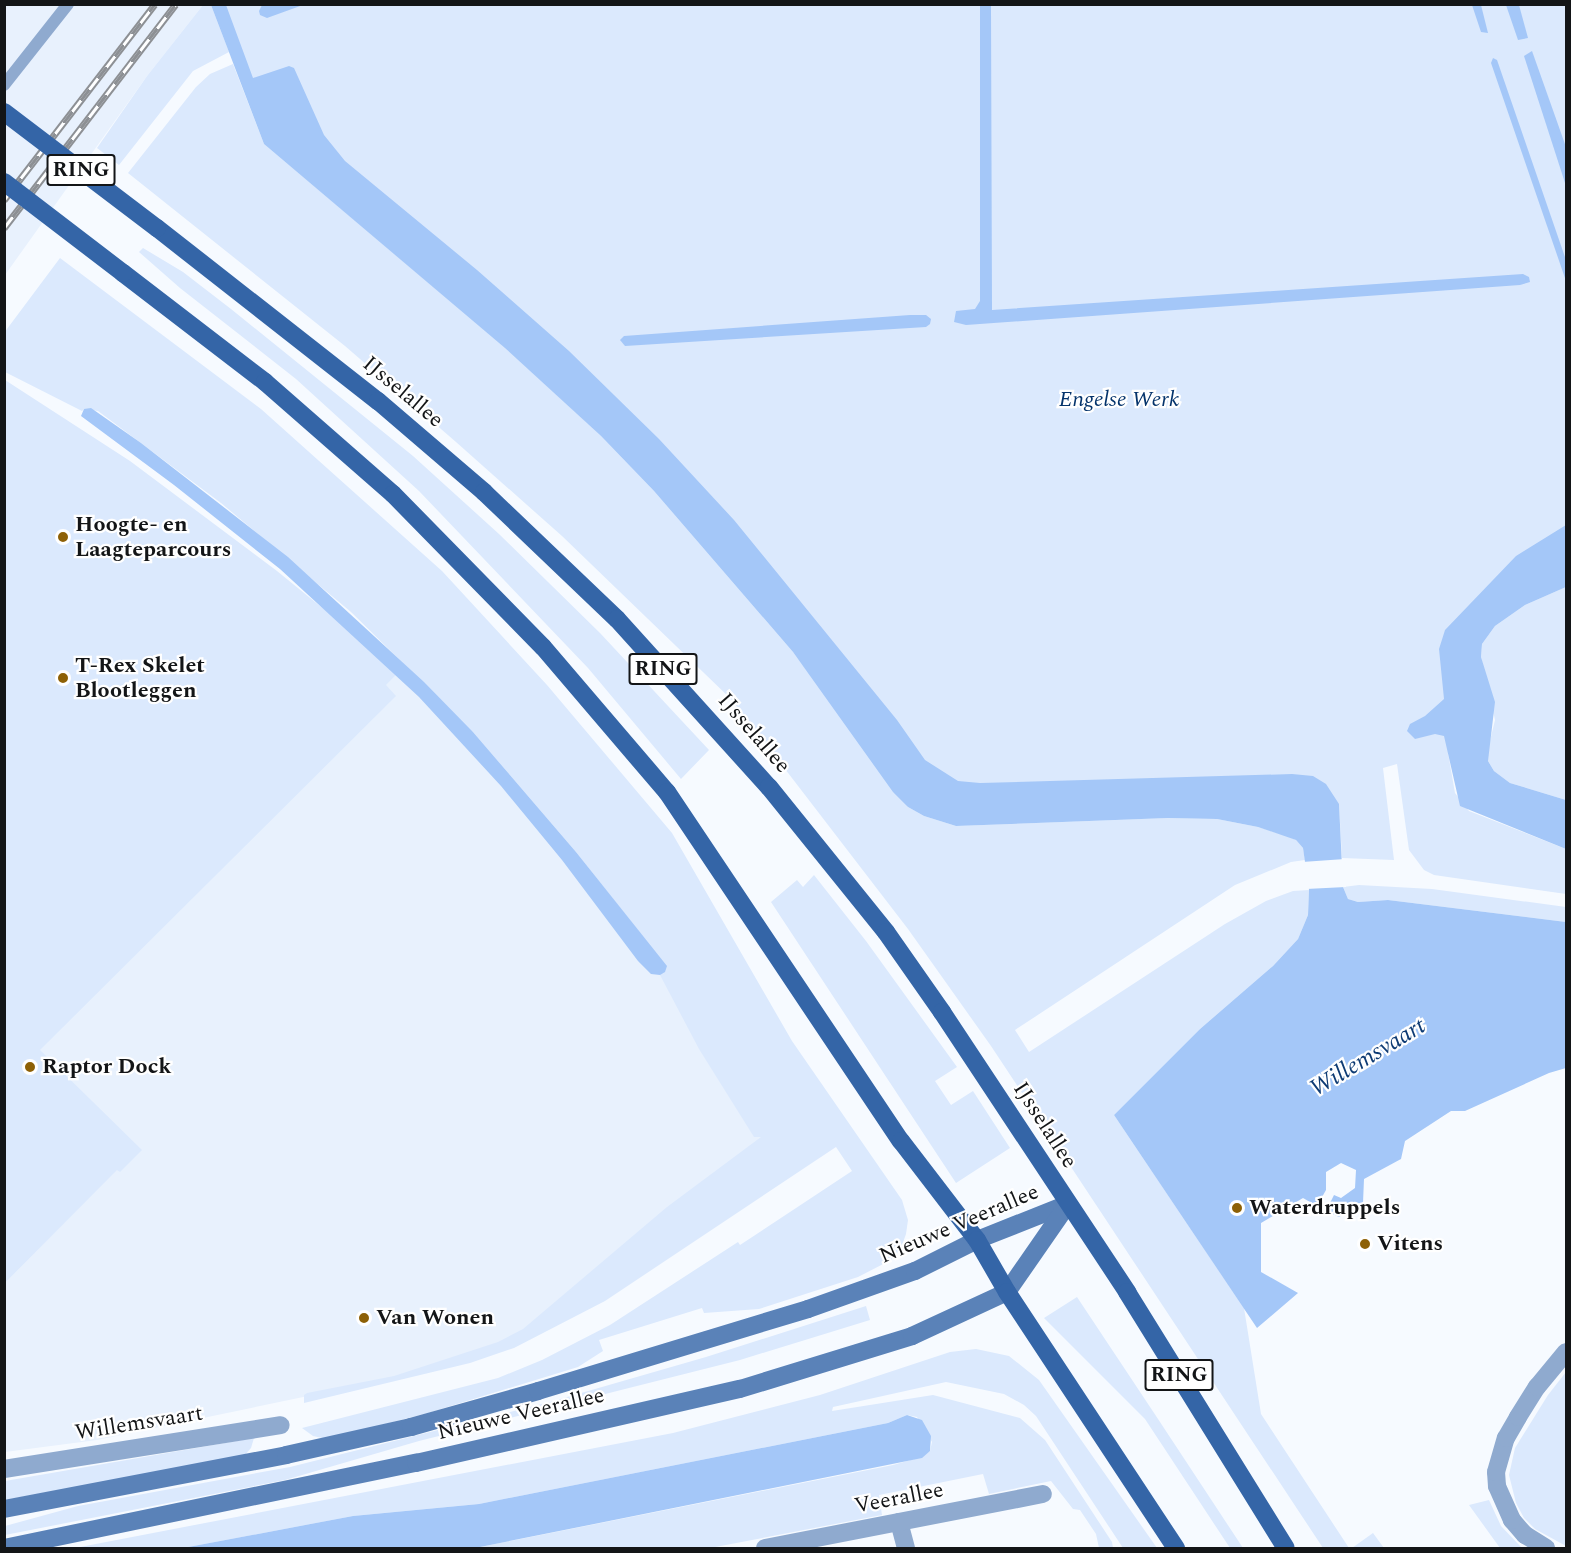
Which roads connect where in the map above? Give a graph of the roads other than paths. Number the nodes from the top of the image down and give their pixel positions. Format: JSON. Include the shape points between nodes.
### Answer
{"nodes":[{"id":1,"x":68,"y":4,"type":"edge"},
{"id":2,"x":4,"y":84,"type":"edge"},
{"id":3,"x":4,"y":112,"type":"edge"},
{"id":4,"x":4,"y":182,"type":"edge"},
{"id":5,"x":1068,"y":1204,"type":"junction"},
{"id":6,"x":977,"y":1240,"type":"junction"},
{"id":7,"x":1007,"y":1292,"type":"junction"},
{"id":8,"x":1566,"y":1352,"type":"edge"},
{"id":9,"x":281,"y":1425,"type":"dead end"},
{"id":10,"x":4,"y":1469,"type":"edge"},
{"id":11,"x":1043,"y":1494,"type":"dead end"},
{"id":12,"x":4,"y":1509,"type":"edge"},
{"id":13,"x":899,"y":1522,"type":"junction"},
{"id":14,"x":4,"y":1548,"type":"edge"},
{"id":15,"x":765,"y":1548,"type":"edge"},
{"id":16,"x":906,"y":1548,"type":"edge"},
{"id":17,"x":1176,"y":1548,"type":"edge"},
{"id":18,"x":1286,"y":1548,"type":"edge"},
{"id":19,"x":1546,"y":1548,"type":"edge"}],
"edges":[{"from":1,"to":2,"type":"lane"},
{"from":3,"to":5,"type":"main road","name":"IJsselallee","number":"RING","bridge":true,"via":[[369,393],[484,492],[609,611],[769,787],[886,932]]},
{"from":4,"to":6,"type":"main road","number":"RING","bridge":true,"via":[[266,382],[343,448],[441,541],[543,648],[667,792],[901,1141]]},
{"from":5,"to":6,"type":"main road","name":"Nieuwe Veerallee"},
{"from":5,"to":7,"type":"main road","name":"Nieuwe Veerallee"},
{"from":5,"to":18,"type":"main road","name":"IJsselallee","number":"RING"},
{"from":6,"to":7,"type":"main road","number":"RING"},
{"from":6,"to":12,"type":"main road","name":"Nieuwe Veerallee","via":[[915,1271],[808,1309],[411,1427]]},
{"from":7,"to":14,"type":"main road","name":"Nieuwe Veerallee","via":[[912,1336],[740,1389],[416,1463]]},
{"from":7,"to":17,"type":"main road","number":"RING"},
{"from":8,"to":19,"type":"street","via":[[1518,1416],[1506,1438],[1496,1472],[1497,1486],[1512,1520],[1525,1535]]},
{"from":9,"to":10,"type":"street","name":"Willemsvaart"},
{"from":11,"to":13,"type":"street","name":"Veerallee"},
{"from":13,"to":15,"type":"street","name":"Veerallee"},
{"from":13,"to":16,"type":"street"}]}
